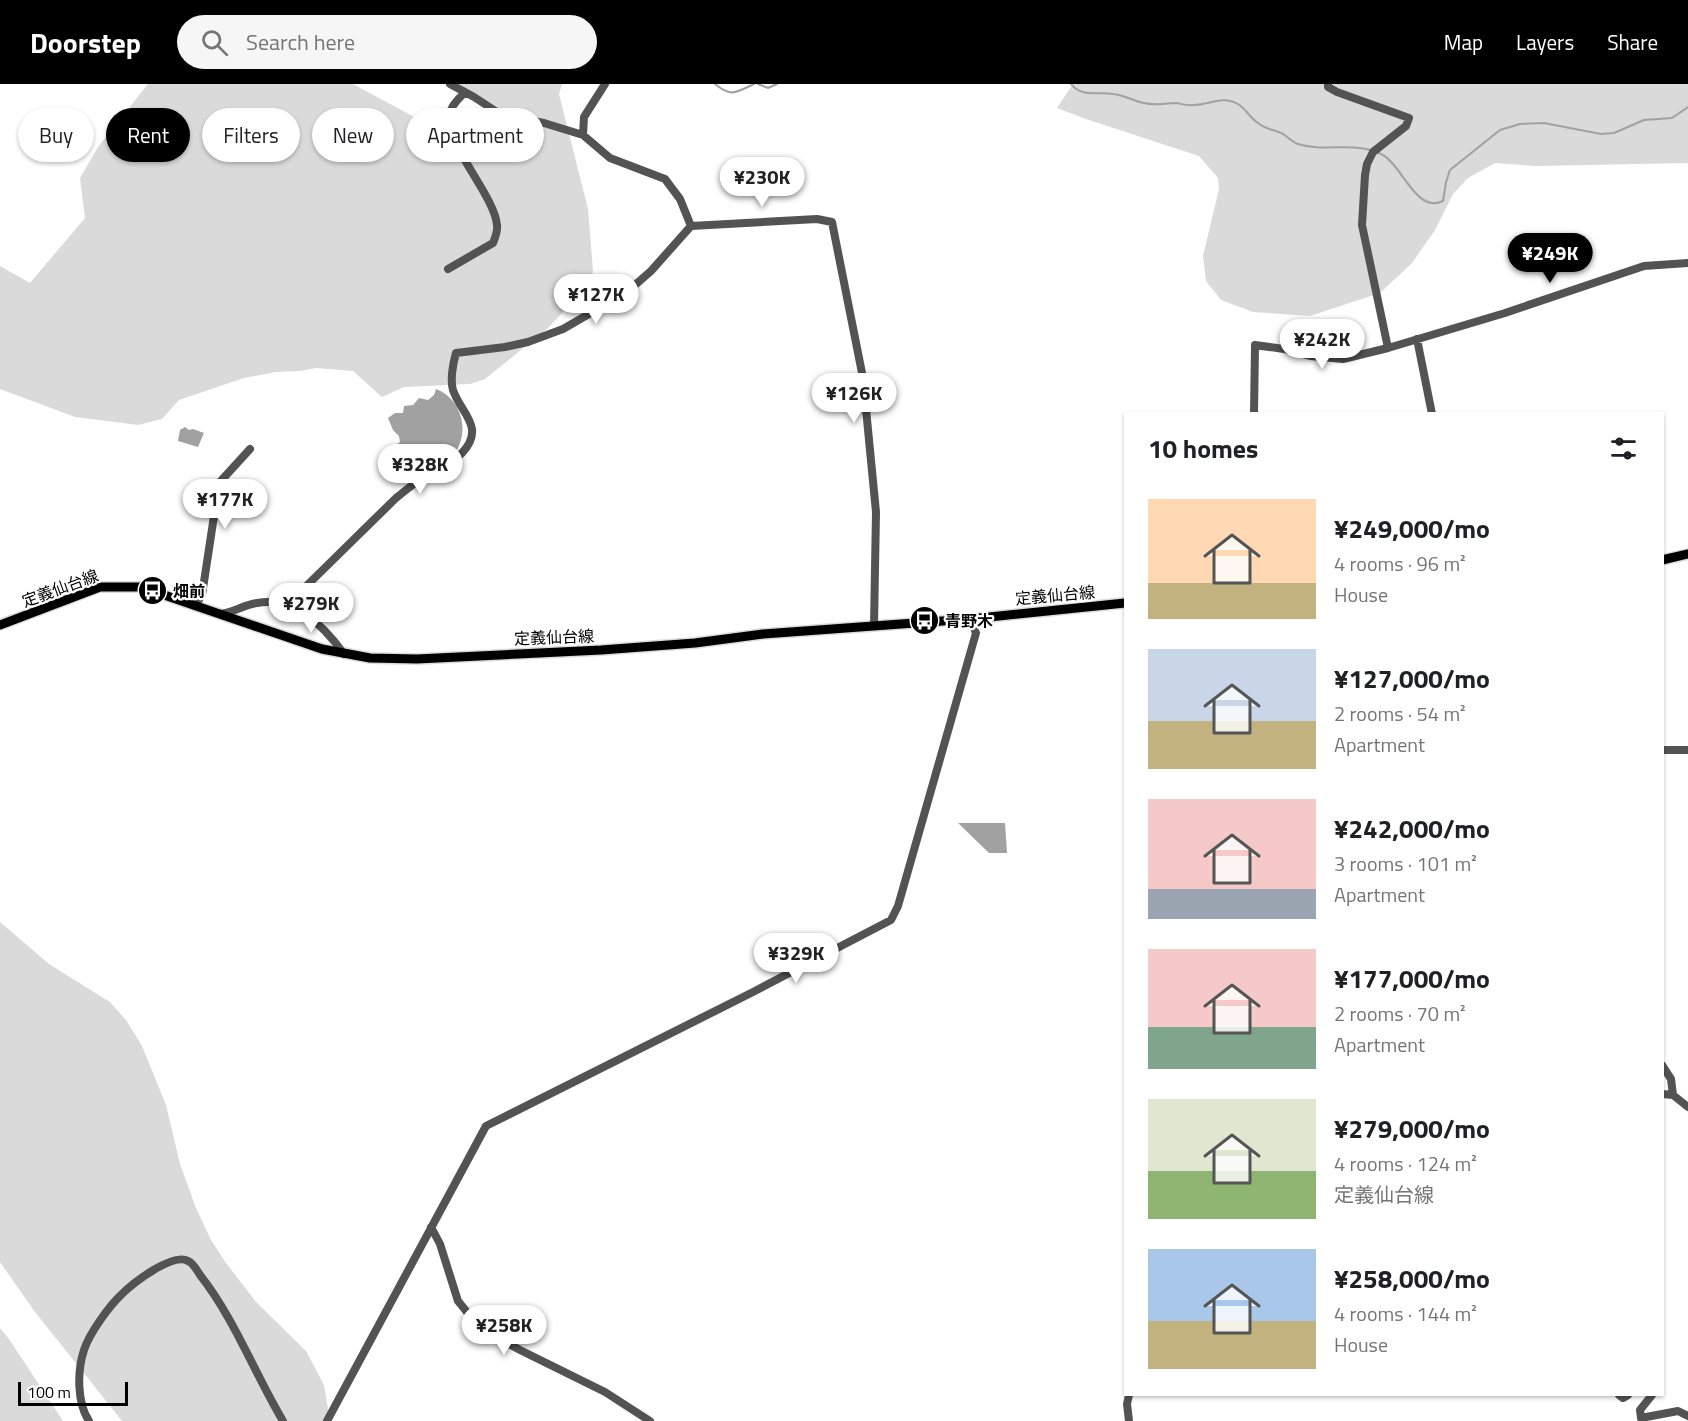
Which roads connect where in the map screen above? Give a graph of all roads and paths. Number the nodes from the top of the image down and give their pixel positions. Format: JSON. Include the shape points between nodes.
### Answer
{"nodes":[{"id":1,"x":450,"y":84,"type":"edge"},
{"id":2,"x":605,"y":84,"type":"edge"},
{"id":3,"x":1328,"y":84,"type":"edge"},
{"id":4,"x":465,"y":92,"type":"junction"},
{"id":5,"x":583,"y":135,"type":"junction"},
{"id":6,"x":691,"y":226,"type":"junction"},
{"id":7,"x":1688,"y":263,"type":"edge"},
{"id":8,"x":448,"y":269,"type":"dead end"},
{"id":9,"x":1417,"y":339,"type":"junction"},
{"id":10,"x":1388,"y":348,"type":"junction"},
{"id":11,"x":1254,"y":412,"type":"edge"},
{"id":12,"x":1432,"y":412,"type":"edge"},
{"id":13,"x":250,"y":449,"type":"dead end"},
{"id":14,"x":1688,"y":554,"type":"edge"},
{"id":15,"x":1664,"y":560,"type":"edge"},
{"id":16,"x":1124,"y":603,"type":"edge"},
{"id":17,"x":196,"y":604,"type":"junction"},
{"id":18,"x":288,"y":604,"type":"junction"},
{"id":19,"x":221,"y":614,"type":"junction"},
{"id":20,"x":970,"y":619,"type":"junction"},
{"id":21,"x":0,"y":625,"type":"edge"},
{"id":22,"x":874,"y":626,"type":"junction"},
{"id":23,"x":344,"y":654,"type":"junction"},
{"id":24,"x":1664,"y":750,"type":"edge"},
{"id":25,"x":1688,"y":750,"type":"edge"},
{"id":26,"x":1664,"y":1068,"type":"edge"},
{"id":27,"x":1664,"y":1094,"type":"edge"},
{"id":28,"x":1673,"y":1095,"type":"junction"},
{"id":29,"x":1688,"y":1107,"type":"edge"},
{"id":30,"x":432,"y":1227,"type":"junction"},
{"id":31,"x":1129,"y":1396,"type":"edge"},
{"id":32,"x":1651,"y":1396,"type":"edge"},
{"id":33,"x":1688,"y":1416,"type":"edge"},
{"id":34,"x":89,"y":1421,"type":"edge"},
{"id":35,"x":283,"y":1421,"type":"edge"},
{"id":36,"x":327,"y":1421,"type":"edge"},
{"id":37,"x":650,"y":1421,"type":"edge"},
{"id":38,"x":1129,"y":1421,"type":"edge"}],
"edges":[{"from":1,"to":4,"type":"street"},
{"from":2,"to":5,"type":"street","via":[[584,117]]},
{"from":3,"to":10,"type":"street","via":[[1337,92],[1409,118],[1406,126],[1374,152],[1365,175],[1362,225]]},
{"from":4,"to":5,"type":"street","via":[[500,114]]},
{"from":4,"to":8,"type":"street","via":[[450,112],[451,127],[494,214],[497,230],[493,243]]},
{"from":5,"to":6,"type":"street","via":[[610,158],[665,179],[680,199]]},
{"from":6,"to":18,"type":"street","via":[[627,292],[563,329],[520,344],[456,353],[453,390],[469,417],[472,439],[441,470],[416,482],[396,498]]},
{"from":6,"to":22,"type":"street","via":[[817,219],[832,222],[865,400],[876,512]]},
{"from":7,"to":9,"type":"street","via":[[1644,266]]},
{"from":9,"to":10,"type":"street"},
{"from":9,"to":12,"type":"street"},
{"from":10,"to":11,"type":"street","via":[[1343,359],[1255,345]]},
{"from":13,"to":17,"type":"street","via":[[219,483],[202,595]]},
{"from":14,"to":15,"type":"main road"},
{"from":16,"to":20,"type":"main road","name":"定義仙台線"},
{"from":17,"to":19,"type":"main road","name":"定義仙台線"},
{"from":17,"to":21,"type":"main road","name":"定義仙台線","via":[[141,586],[108,585]]},
{"from":18,"to":19,"type":"street","via":[[258,602]]},
{"from":18,"to":23,"type":"street","via":[[322,627]]},
{"from":19,"to":23,"type":"main road","name":"定義仙台線"},
{"from":20,"to":22,"type":"main road","name":"定義仙台線"},
{"from":20,"to":30,"type":"street","via":[[976,633],[891,920],[486,1126]]},
{"from":22,"to":23,"type":"main road","name":"定義仙台線","via":[[601,650],[417,659]]},
{"from":24,"to":25,"type":"street"},
{"from":26,"to":28,"type":"street","via":[[1671,1079]]},
{"from":27,"to":28,"type":"street"},
{"from":28,"to":29,"type":"street"},
{"from":30,"to":36,"type":"street"},
{"from":30,"to":37,"type":"street","via":[[458,1301],[480,1328],[605,1392]]},
{"from":31,"to":38,"type":"street"},
{"from":32,"to":33,"type":"street","via":[[1640,1410],[1641,1418],[1678,1411]]},
{"from":34,"to":35,"type":"street","via":[[79,1381],[84,1350],[121,1294],[157,1268],[182,1259],[190,1261],[207,1284]]}]}
